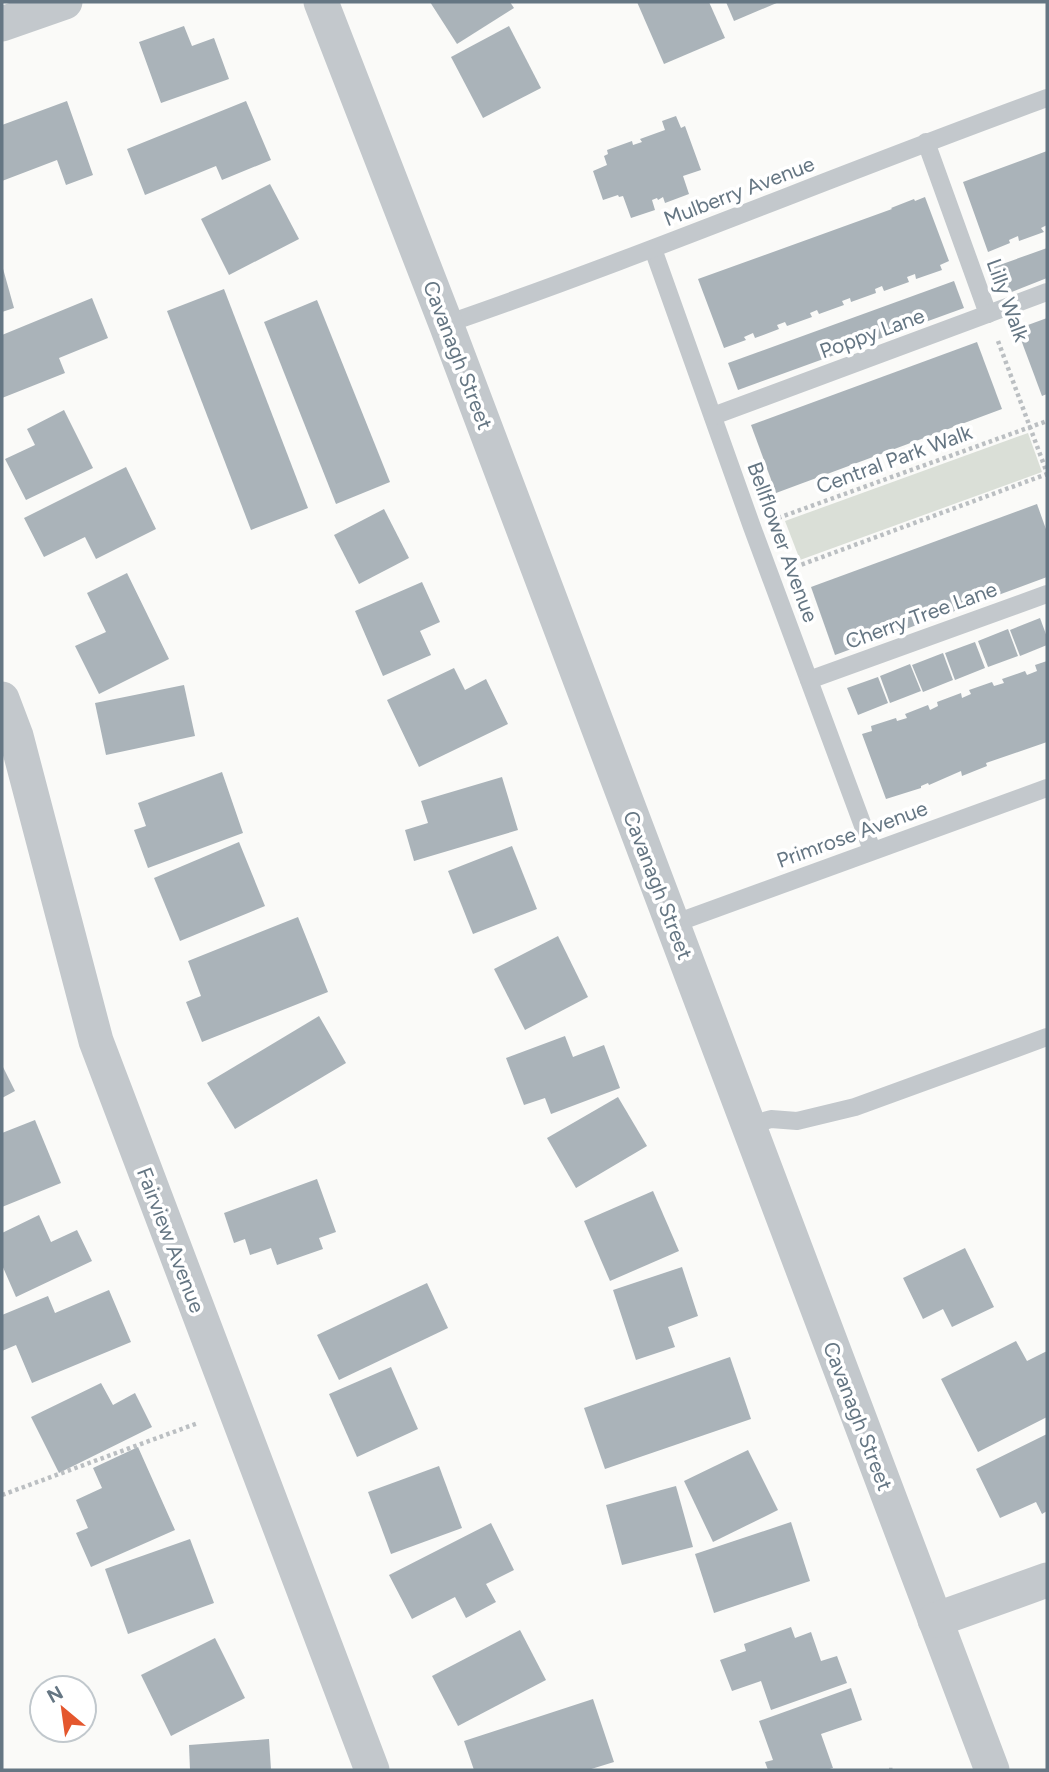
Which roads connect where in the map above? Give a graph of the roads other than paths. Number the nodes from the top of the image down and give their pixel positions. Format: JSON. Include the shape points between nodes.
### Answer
{"nodes":[{"id":1,"x":65,"y":2,"type":"edge"},
{"id":2,"x":321,"y":2,"type":"edge"},
{"id":3,"x":2,"y":24,"type":"edge"},
{"id":4,"x":1047,"y":98,"type":"edge"},
{"id":5,"x":926,"y":142,"type":"junction"},
{"id":6,"x":653,"y":248,"type":"junction"},
{"id":7,"x":1047,"y":292,"type":"edge"},
{"id":8,"x":988,"y":314,"type":"junction"},
{"id":9,"x":446,"y":324,"type":"junction"},
{"id":10,"x":713,"y":416,"type":"junction"},
{"id":11,"x":1047,"y":593,"type":"edge"},
{"id":12,"x":809,"y":680,"type":"junction"},
{"id":13,"x":2,"y":699,"type":"edge"},
{"id":14,"x":1047,"y":788,"type":"edge"},
{"id":15,"x":872,"y":850,"type":"junction"},
{"id":16,"x":673,"y":923,"type":"junction"},
{"id":17,"x":1047,"y":1037,"type":"edge"},
{"id":18,"x":747,"y":1126,"type":"junction"},
{"id":19,"x":1047,"y":1580,"type":"edge"},
{"id":20,"x":935,"y":1620,"type":"junction"},
{"id":21,"x":372,"y":1770,"type":"edge"},
{"id":22,"x":992,"y":1770,"type":"edge"}],
"edges":[{"from":1,"to":3,"type":"street"},
{"from":2,"to":9,"type":"street","name":"Cavanagh Street"},
{"from":4,"to":5,"type":"lane","name":"Mulberry Avenue"},
{"from":5,"to":6,"type":"lane","name":"Mulberry Avenue"},
{"from":5,"to":8,"type":"lane","name":"Lilly Walk"},
{"from":6,"to":9,"type":"lane","name":"Mulberry Avenue"},
{"from":6,"to":10,"type":"lane","name":"Bellflower Avenue"},
{"from":7,"to":8,"type":"lane","name":"Poppy Lane"},
{"from":8,"to":10,"type":"lane","name":"Poppy Lane"},
{"from":9,"to":16,"type":"street","name":"Cavanagh Street"},
{"from":10,"to":12,"type":"lane","name":"Bellflower Avenue"},
{"from":11,"to":12,"type":"lane","name":"Cherry Tree Lane"},
{"from":12,"to":15,"type":"lane","name":"Bellflower Avenue"},
{"from":13,"to":21,"type":"street","name":"Fairview Avenue","via":[[16,736],[96,1041]]},
{"from":14,"to":15,"type":"lane","name":"Primrose Avenue"},
{"from":15,"to":16,"type":"lane","name":"Primrose Avenue"},
{"from":16,"to":18,"type":"street","name":"Cavanagh Street"},
{"from":17,"to":18,"type":"lane","via":[[855,1107],[797,1121],[772,1119]]},
{"from":18,"to":20,"type":"street","name":"Cavanagh Street"},
{"from":19,"to":20,"type":"street"},
{"from":20,"to":22,"type":"street","name":"Cavanagh Street"}]}
